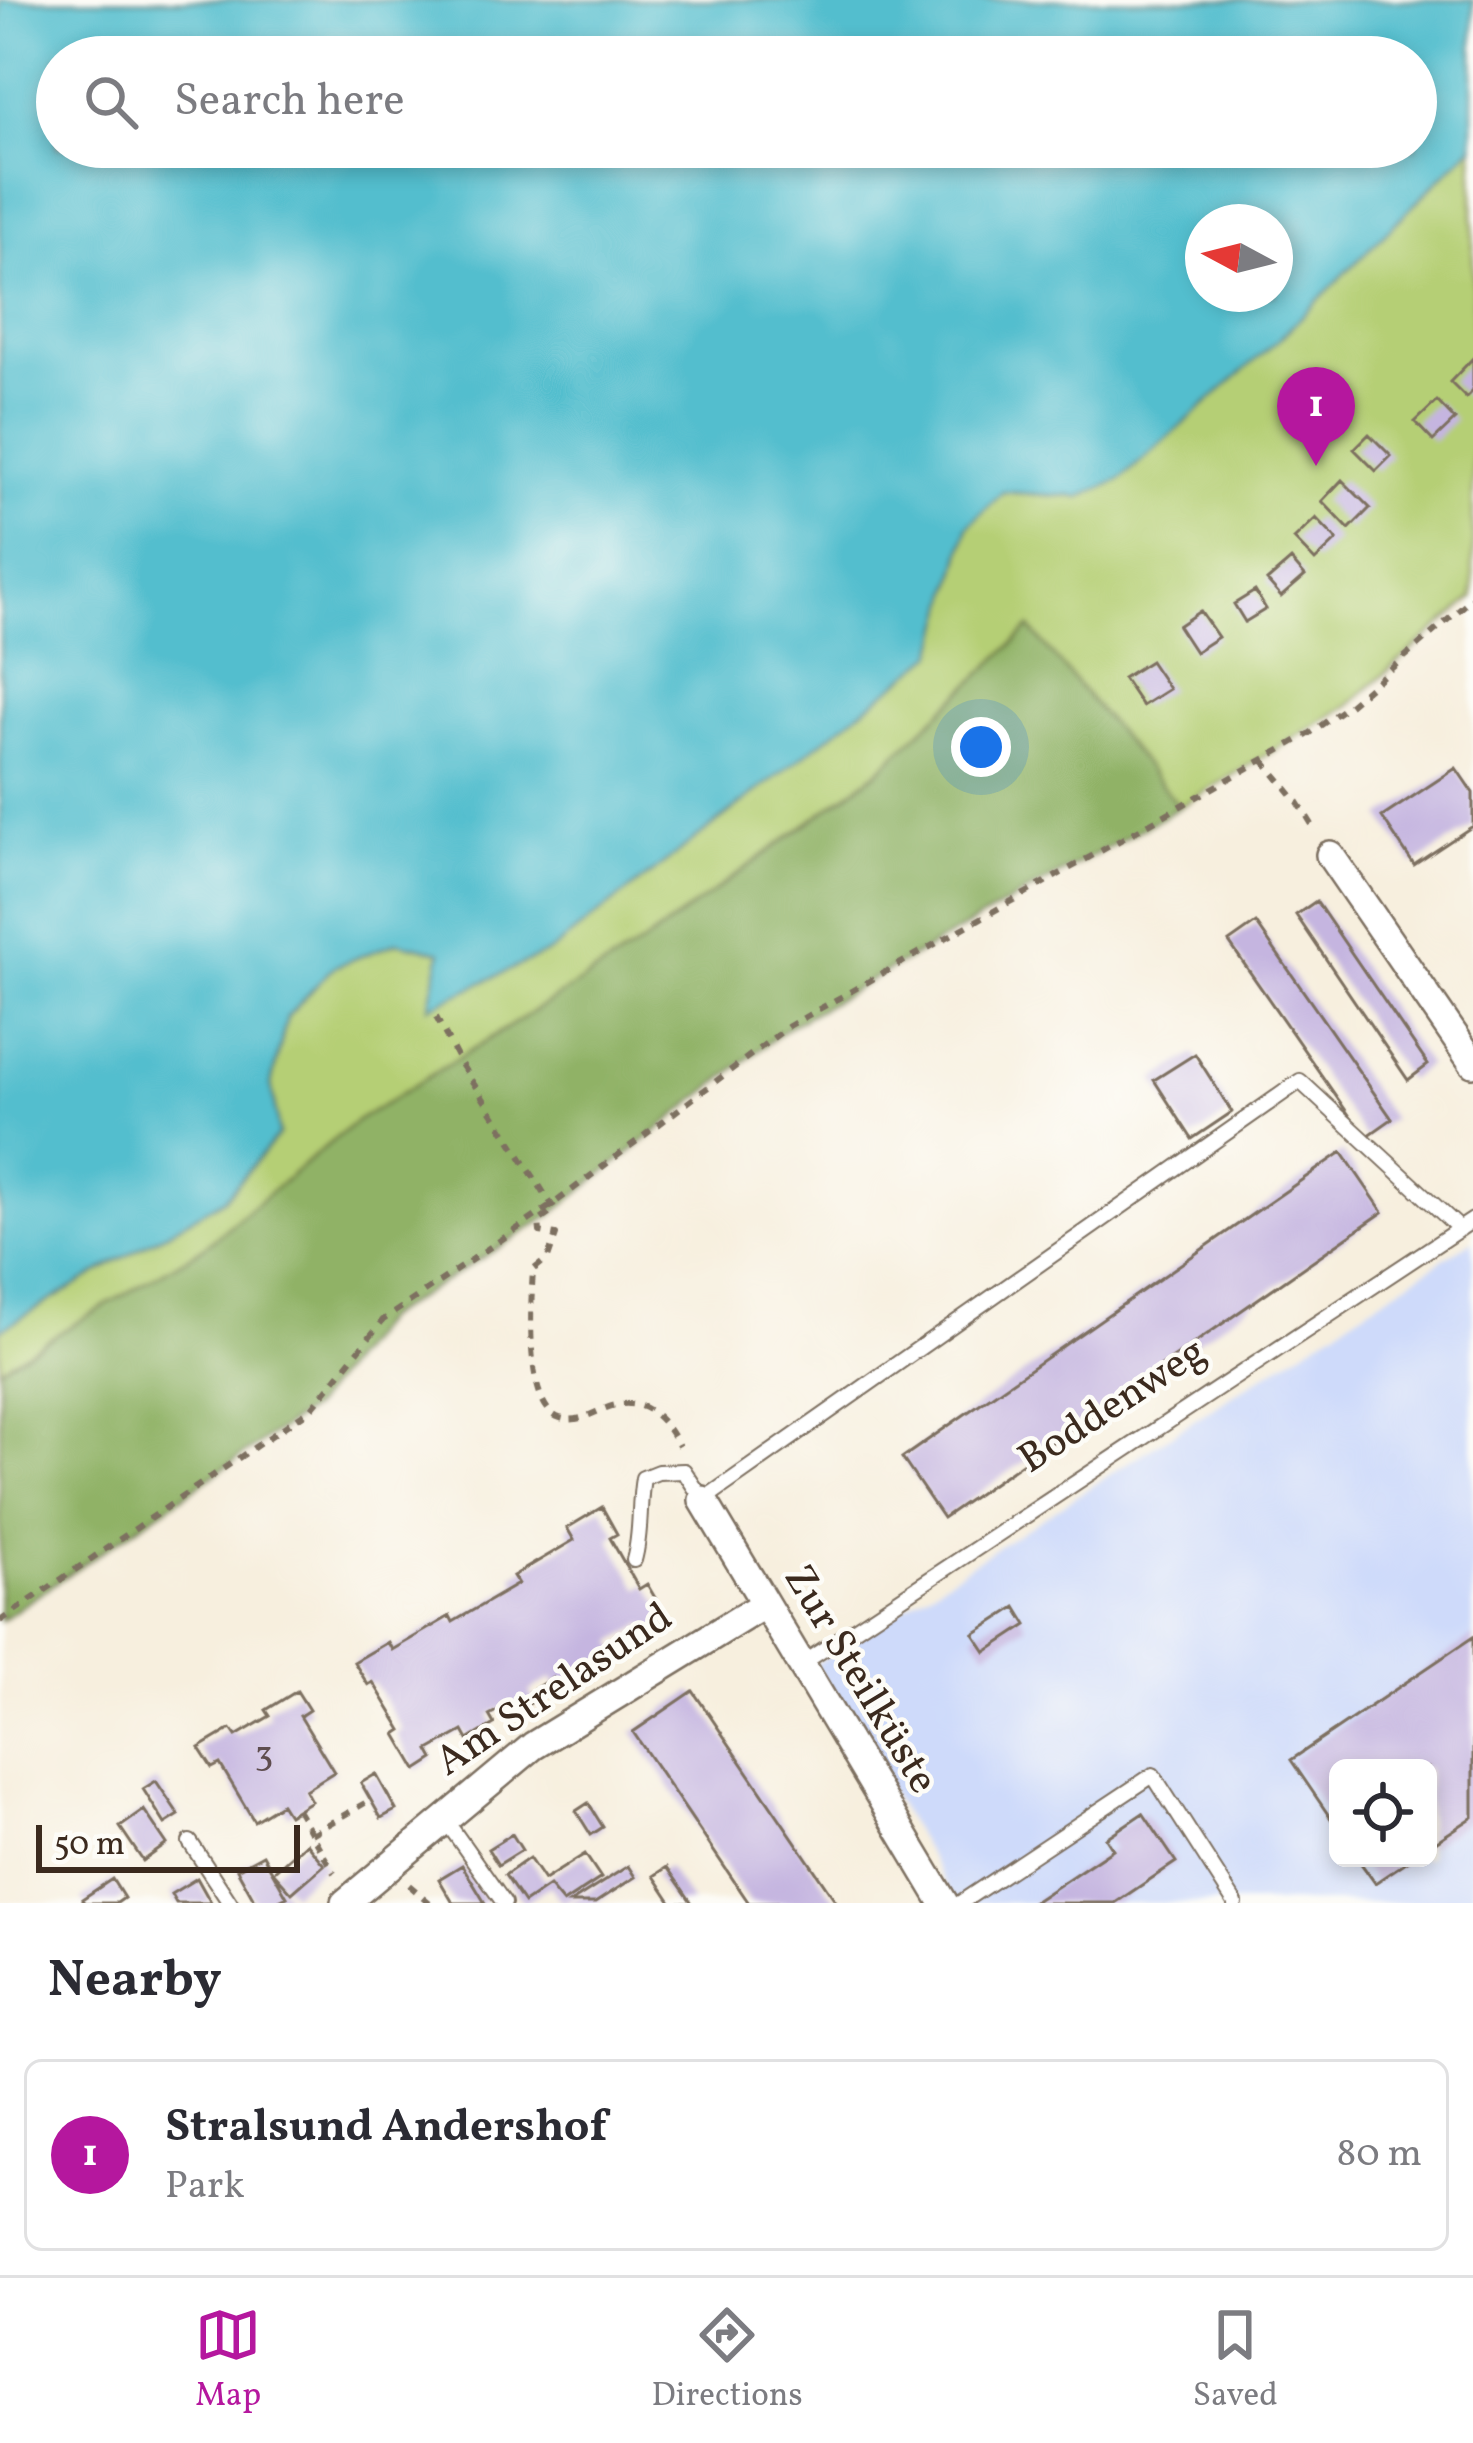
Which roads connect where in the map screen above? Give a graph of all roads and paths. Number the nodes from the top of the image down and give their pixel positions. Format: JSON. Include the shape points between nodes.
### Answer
{"nodes":[{"id":1,"x":1473,"y":598,"type":"edge"},
{"id":2,"x":1262,"y":760,"type":"junction"},
{"id":3,"x":1298,"y":802,"type":"dead end"},
{"id":4,"x":1330,"y":854,"type":"dead end"},
{"id":5,"x":436,"y":1017,"type":"dead end"},
{"id":6,"x":1473,"y":1063,"type":"edge"},
{"id":7,"x":552,"y":1204,"type":"junction"},
{"id":8,"x":1466,"y":1225,"type":"edge"},
{"id":9,"x":684,"y":1471,"type":"junction"},
{"id":10,"x":703,"y":1500,"type":"junction"},
{"id":11,"x":634,"y":1560,"type":"dead end"},
{"id":12,"x":764,"y":1605,"type":"junction"},
{"id":13,"x":0,"y":1621,"type":"edge"},
{"id":14,"x":800,"y":1664,"type":"junction"},
{"id":15,"x":365,"y":1803,"type":"dead end"},
{"id":16,"x":297,"y":1809,"type":"dead end"},
{"id":17,"x":444,"y":1817,"type":"junction"},
{"id":18,"x":311,"y":1834,"type":"junction"},
{"id":19,"x":190,"y":1842,"type":"dead end"},
{"id":20,"x":348,"y":1901,"type":"edge"},
{"id":21,"x":230,"y":1903,"type":"edge"},
{"id":22,"x":504,"y":1903,"type":"edge"},
{"id":23,"x":944,"y":1903,"type":"edge"},
{"id":24,"x":959,"y":1903,"type":"edge"},
{"id":25,"x":1235,"y":1903,"type":"edge"}],
"edges":[{"from":1,"to":2,"type":"path","via":[[1349,705]]},
{"from":2,"to":3,"type":"path"},
{"from":2,"to":7,"type":"path","via":[[789,1026]]},
{"from":4,"to":6,"type":"street"},
{"from":5,"to":7,"type":"path"},
{"from":7,"to":9,"type":"path","via":[[554,1214],[537,1230],[556,1235],[533,1270],[540,1403],[556,1418],[574,1420],[622,1404],[649,1409],[678,1444]]},
{"from":7,"to":13,"type":"path","via":[[383,1319],[312,1408]]},
{"from":8,"to":10,"type":"lane","via":[[1300,1082]]},
{"from":8,"to":14,"type":"lane","name":"Boddenweg"},
{"from":9,"to":10,"type":"lane"},
{"from":9,"to":11,"type":"lane","via":[[643,1478]]},
{"from":10,"to":12,"type":"street","name":"Zur Steilküste"},
{"from":12,"to":14,"type":"street","name":"Zur Steilküste"},
{"from":12,"to":17,"type":"street","name":"Am Strelasund","via":[[532,1746]]},
{"from":14,"to":23,"type":"street","name":"Zur Steilküste"},
{"from":15,"to":18,"type":"path"},
{"from":16,"to":18,"type":"path"},
{"from":17,"to":20,"type":"street","name":"Am Strelasund"},
{"from":17,"to":22,"type":"lane"},
{"from":18,"to":20,"type":"path"},
{"from":19,"to":21,"type":"lane"},
{"from":24,"to":25,"type":"lane","via":[[1153,1775]]}]}
